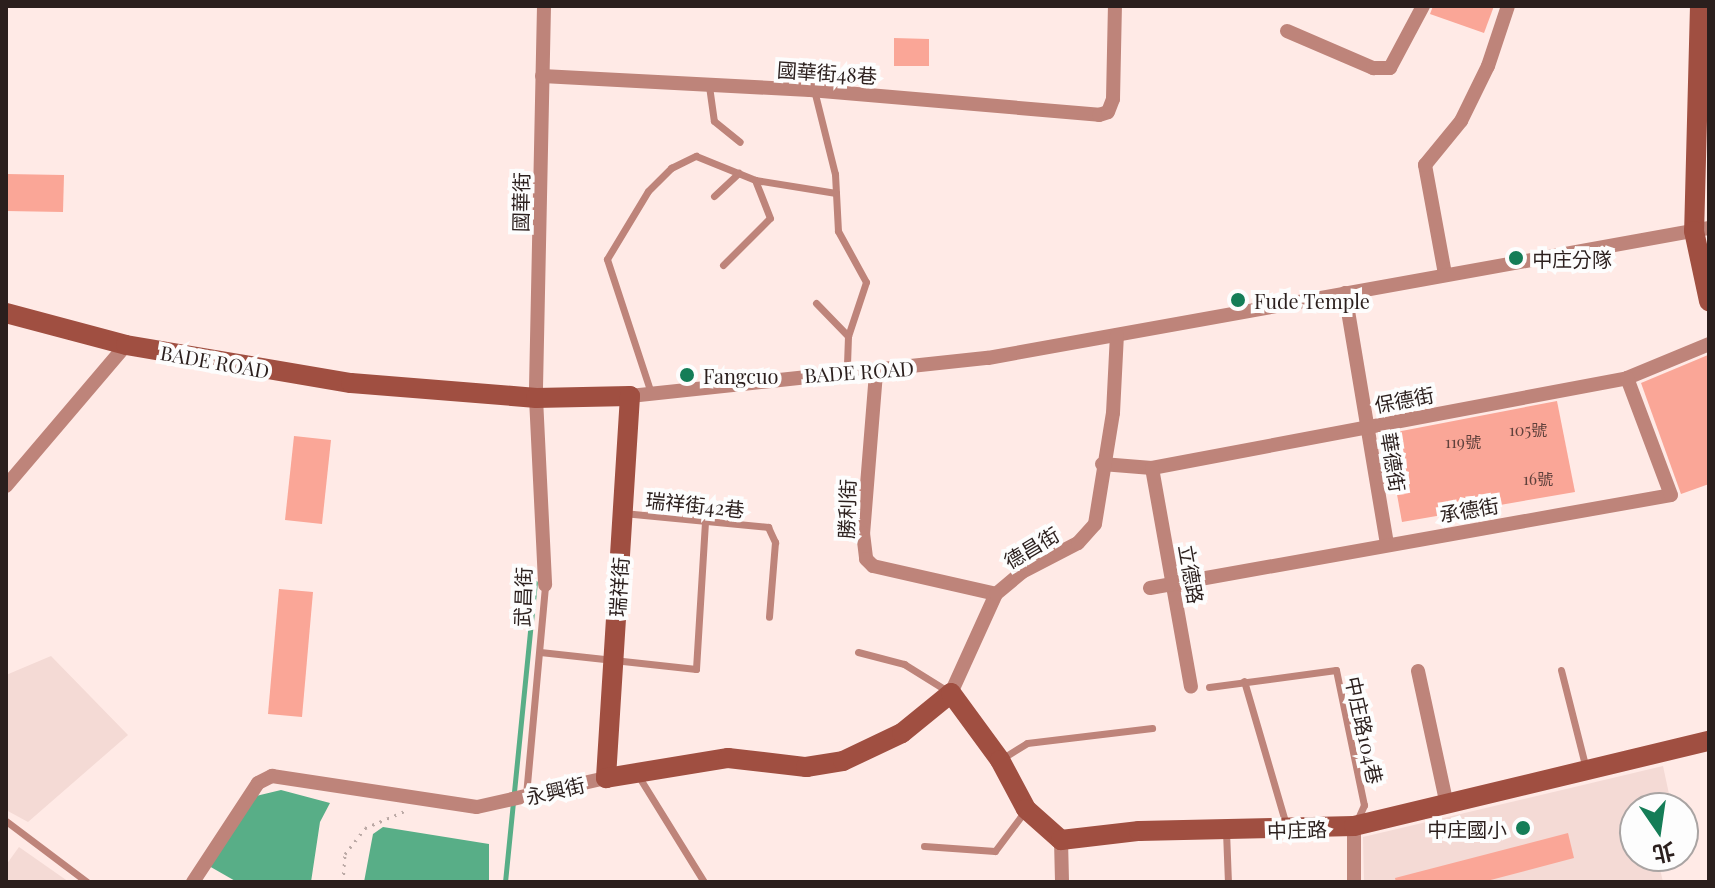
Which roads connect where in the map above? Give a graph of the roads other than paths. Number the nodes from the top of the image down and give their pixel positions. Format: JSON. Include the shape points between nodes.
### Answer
{"nodes":[{"id":1,"x":544,"y":6,"type":"edge"},
{"id":2,"x":1115,"y":6,"type":"edge"},
{"id":3,"x":1423,"y":6,"type":"edge"},
{"id":4,"x":1508,"y":6,"type":"edge"},
{"id":5,"x":1700,"y":6,"type":"edge"},
{"id":6,"x":1287,"y":31,"type":"dead end"},
{"id":7,"x":542,"y":76,"type":"junction"},
{"id":8,"x":709,"y":84,"type":"junction"},
{"id":9,"x":814,"y":90,"type":"junction"},
{"id":10,"x":740,"y":142,"type":"dead end"},
{"id":11,"x":739,"y":173,"type":"junction"},
{"id":12,"x":755,"y":180,"type":"junction"},
{"id":13,"x":836,"y":193,"type":"junction"},
{"id":14,"x":714,"y":196,"type":"dead end"},
{"id":15,"x":1702,"y":229,"type":"edge"},
{"id":16,"x":723,"y":265,"type":"dead end"},
{"id":17,"x":1445,"y":274,"type":"junction"},
{"id":18,"x":1345,"y":293,"type":"junction"},
{"id":19,"x":1709,"y":301,"type":"edge"},
{"id":20,"x":816,"y":303,"type":"dead end"},
{"id":21,"x":6,"y":313,"type":"edge"},
{"id":22,"x":1117,"y":335,"type":"junction"},
{"id":23,"x":848,"y":336,"type":"junction"},
{"id":24,"x":1709,"y":344,"type":"edge"},
{"id":25,"x":126,"y":345,"type":"junction"},
{"id":26,"x":847,"y":373,"type":"junction"},
{"id":27,"x":876,"y":373,"type":"junction"},
{"id":28,"x":1627,"y":378,"type":"junction"},
{"id":29,"x":640,"y":395,"type":"junction"},
{"id":30,"x":536,"y":398,"type":"junction"},
{"id":31,"x":1367,"y":426,"type":"junction"},
{"id":32,"x":1102,"y":464,"type":"junction"},
{"id":33,"x":1152,"y":468,"type":"junction"},
{"id":34,"x":6,"y":486,"type":"edge"},
{"id":35,"x":623,"y":513,"type":"junction"},
{"id":36,"x":705,"y":521,"type":"junction"},
{"id":37,"x":1387,"y":543,"type":"junction"},
{"id":38,"x":1173,"y":583,"type":"junction"},
{"id":39,"x":545,"y":585,"type":"joint"},
{"id":40,"x":1150,"y":588,"type":"dead end"},
{"id":41,"x":996,"y":594,"type":"junction"},
{"id":42,"x":769,"y":617,"type":"dead end"},
{"id":43,"x":540,"y":652,"type":"junction"},
{"id":44,"x":858,"y":652,"type":"dead end"},
{"id":45,"x":614,"y":660,"type":"junction"},
{"id":46,"x":1561,"y":670,"type":"dead end"},
{"id":47,"x":1418,"y":671,"type":"dead end"},
{"id":48,"x":1244,"y":681,"type":"junction"},
{"id":49,"x":1191,"y":687,"type":"dead end"},
{"id":50,"x":1209,"y":687,"type":"dead end"},
{"id":51,"x":951,"y":693,"type":"junction"},
{"id":52,"x":1152,"y":728,"type":"dead end"},
{"id":53,"x":1709,"y":741,"type":"edge"},
{"id":54,"x":1000,"y":760,"type":"junction"},
{"id":55,"x":1586,"y":772,"type":"junction"},
{"id":56,"x":638,"y":775,"type":"junction"},
{"id":57,"x":606,"y":778,"type":"junction"},
{"id":58,"x":517,"y":799,"type":"junction"},
{"id":59,"x":1447,"y":805,"type":"junction"},
{"id":60,"x":1026,"y":809,"type":"junction"},
{"id":61,"x":6,"y":821,"type":"edge"},
{"id":62,"x":1354,"y":826,"type":"junction"},
{"id":63,"x":1226,"y":829,"type":"junction"},
{"id":64,"x":1288,"y":831,"type":"junction"},
{"id":65,"x":1061,"y":840,"type":"junction"},
{"id":66,"x":924,"y":846,"type":"dead end"},
{"id":67,"x":87,"y":882,"type":"edge"},
{"id":68,"x":193,"y":882,"type":"edge"},
{"id":69,"x":704,"y":882,"type":"edge"},
{"id":70,"x":1062,"y":882,"type":"edge"},
{"id":71,"x":1228,"y":882,"type":"edge"},
{"id":72,"x":1354,"y":882,"type":"edge"}],
"edges":[{"from":1,"to":7,"type":"street","name":"國華街"},
{"from":2,"to":9,"type":"street","name":"國華街48巷","via":[[1108,112]]},
{"from":3,"to":6,"type":"street","via":[[1390,68],[1373,68]]},
{"from":4,"to":17,"type":"street","via":[[1488,66],[1461,121],[1425,165]]},
{"from":5,"to":15,"type":"street"},
{"from":7,"to":8,"type":"street","name":"國華街48巷"},
{"from":7,"to":30,"type":"street","name":"國華街"},
{"from":8,"to":9,"type":"street","name":"國華街48巷"},
{"from":8,"to":10,"type":"lane","via":[[714,121]]},
{"from":9,"to":13,"type":"lane"},
{"from":11,"to":12,"type":"lane"},
{"from":11,"to":14,"type":"lane"},
{"from":11,"to":29,"type":"lane","via":[[696,156],[671,168],[648,191],[607,259]]},
{"from":12,"to":13,"type":"lane"},
{"from":12,"to":16,"type":"lane","via":[[770,218]]},
{"from":13,"to":23,"type":"lane","via":[[838,231],[866,282]]},
{"from":15,"to":17,"type":"street","name":"BADE ROAD"},
{"from":15,"to":19,"type":"street"},
{"from":17,"to":18,"type":"street","name":"BADE ROAD"},
{"from":18,"to":22,"type":"street","name":"BADE ROAD"},
{"from":18,"to":31,"type":"street","name":"華德街"},
{"from":20,"to":23,"type":"lane"},
{"from":21,"to":25,"type":"street","name":"BADE ROAD"},
{"from":22,"to":27,"type":"street","name":"BADE ROAD"},
{"from":22,"to":32,"type":"street","name":"德昌街","via":[[1113,413]]},
{"from":23,"to":26,"type":"lane"},
{"from":24,"to":28,"type":"street","name":"保德街"},
{"from":25,"to":30,"type":"street","name":"BADE ROAD","via":[[351,383]]},
{"from":25,"to":34,"type":"street"},
{"from":26,"to":27,"type":"street","name":"BADE ROAD"},
{"from":26,"to":29,"type":"street","name":"BADE ROAD"},
{"from":27,"to":41,"type":"street","name":"勝利街","via":[[863,533],[866,559],[873,566]]},
{"from":28,"to":31,"type":"street","name":"保德街"},
{"from":28,"to":37,"type":"street","name":"承德街","via":[[1671,495]]},
{"from":29,"to":30,"type":"street","name":"BADE ROAD"},
{"from":29,"to":35,"type":"street","name":"瑞祥街"},
{"from":30,"to":39,"type":"street","name":"武昌街"},
{"from":31,"to":33,"type":"street","name":"保德街"},
{"from":31,"to":37,"type":"street","name":"華德街"},
{"from":32,"to":33,"type":"street","name":"保德街"},
{"from":32,"to":41,"type":"street","name":"德昌街","via":[[1095,524],[1078,543],[1022,572]]},
{"from":33,"to":38,"type":"street","name":"立德路"},
{"from":35,"to":36,"type":"lane","name":"瑞祥街42巷"},
{"from":35,"to":45,"type":"street","name":"瑞祥街"},
{"from":36,"to":42,"type":"lane","name":"瑞祥街42巷","via":[[768,527],[773,533]]},
{"from":36,"to":45,"type":"lane","via":[[696,669]]},
{"from":37,"to":38,"type":"street","name":"承德街"},
{"from":38,"to":40,"type":"street","name":"承德街"},
{"from":38,"to":49,"type":"street","name":"立德路"},
{"from":39,"to":43,"type":"lane","name":"武昌街"},
{"from":41,"to":51,"type":"street","name":"德昌街"},
{"from":43,"to":45,"type":"lane"},
{"from":43,"to":58,"type":"lane","name":"武昌街"},
{"from":44,"to":51,"type":"lane","via":[[904,664]]},
{"from":45,"to":57,"type":"street","name":"瑞祥街"},
{"from":46,"to":55,"type":"lane"},
{"from":47,"to":59,"type":"street"},
{"from":48,"to":50,"type":"lane","name":"中庄路104巷"},
{"from":48,"to":62,"type":"lane","name":"中庄路104巷","via":[[1336,670],[1364,805]]},
{"from":48,"to":64,"type":"lane"},
{"from":51,"to":54,"type":"street"},
{"from":51,"to":56,"type":"street","name":"永興街","via":[[902,733],[843,761],[806,767],[728,758]]},
{"from":52,"to":54,"type":"lane","via":[[1027,743]]},
{"from":53,"to":55,"type":"street","name":"中庄路"},
{"from":54,"to":60,"type":"street"},
{"from":55,"to":59,"type":"street","name":"中庄路"},
{"from":56,"to":57,"type":"street","name":"永興街"},
{"from":56,"to":69,"type":"lane"},
{"from":57,"to":58,"type":"street","name":"永興街"},
{"from":58,"to":68,"type":"street","name":"永興街","via":[[477,807],[272,776],[258,783]]},
{"from":59,"to":62,"type":"street","name":"中庄路"},
{"from":60,"to":65,"type":"street"},
{"from":60,"to":66,"type":"lane","via":[[995,851]]},
{"from":61,"to":67,"type":"lane"},
{"from":62,"to":64,"type":"street","name":"中庄路"},
{"from":62,"to":72,"type":"street"},
{"from":63,"to":64,"type":"street","name":"中庄路"},
{"from":63,"to":65,"type":"street","name":"中庄路"},
{"from":63,"to":71,"type":"lane"},
{"from":65,"to":70,"type":"street"}]}
